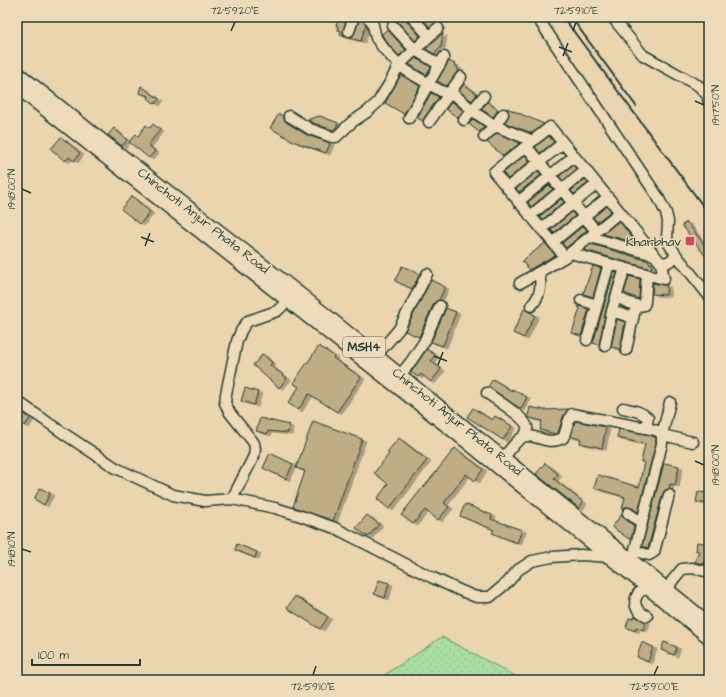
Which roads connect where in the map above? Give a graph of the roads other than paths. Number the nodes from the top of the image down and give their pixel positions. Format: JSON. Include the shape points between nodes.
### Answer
{"nodes":[{"id":1,"x":354,"y":17,"type":"edge"},
{"id":2,"x":412,"y":17,"type":"edge"},
{"id":3,"x":537,"y":17,"type":"edge"},
{"id":4,"x":612,"y":17,"type":"edge"},
{"id":5,"x":371,"y":18,"type":"edge"},
{"id":6,"x":393,"y":26,"type":"dead end"},
{"id":7,"x":438,"y":28,"type":"dead end"},
{"id":8,"x":349,"y":31,"type":"dead end"},
{"id":9,"x":429,"y":36,"type":"junction"},
{"id":10,"x":415,"y":50,"type":"junction"},
{"id":11,"x":399,"y":65,"type":"junction"},
{"id":12,"x":17,"y":73,"type":"edge"},
{"id":13,"x":461,"y":77,"type":"dead end"},
{"id":14,"x":429,"y":84,"type":"junction"},
{"id":15,"x":17,"y":87,"type":"edge"},
{"id":16,"x":450,"y":93,"type":"junction"},
{"id":17,"x":484,"y":96,"type":"dead end"},
{"id":18,"x":709,"y":102,"type":"edge"},
{"id":19,"x":473,"y":110,"type":"junction"},
{"id":20,"x":503,"y":114,"type":"dead end"},
{"id":21,"x":290,"y":116,"type":"dead end"},
{"id":22,"x":409,"y":118,"type":"dead end"},
{"id":23,"x":464,"y":120,"type":"dead end"},
{"id":24,"x":429,"y":122,"type":"dead end"},
{"id":25,"x":495,"y":126,"type":"junction"},
{"id":26,"x":484,"y":137,"type":"dead end"},
{"id":27,"x":530,"y":143,"type":"junction"},
{"id":28,"x":563,"y":143,"type":"junction"},
{"id":29,"x":574,"y":156,"type":"junction"},
{"id":30,"x":539,"y":162,"type":"junction"},
{"id":31,"x":586,"y":170,"type":"junction"},
{"id":32,"x":550,"y":176,"type":"junction"},
{"id":33,"x":597,"y":184,"type":"junction"},
{"id":34,"x":507,"y":188,"type":"junction"},
{"id":35,"x":562,"y":189,"type":"junction"},
{"id":36,"x":608,"y":197,"type":"junction"},
{"id":37,"x":518,"y":202,"type":"junction"},
{"id":38,"x":573,"y":203,"type":"junction"},
{"id":39,"x":620,"y":212,"type":"junction"},
{"id":40,"x":530,"y":216,"type":"junction"},
{"id":41,"x":584,"y":216,"type":"junction"},
{"id":42,"x":541,"y":229,"type":"junction"},
{"id":43,"x":593,"y":234,"type":"junction"},
{"id":44,"x":552,"y":242,"type":"junction"},
{"id":45,"x":567,"y":255,"type":"junction"},
{"id":46,"x":654,"y":255,"type":"junction"},
{"id":47,"x":677,"y":256,"type":"junction"},
{"id":48,"x":661,"y":263,"type":"junction"},
{"id":49,"x":610,"y":264,"type":"junction"},
{"id":50,"x":625,"y":268,"type":"junction"},
{"id":51,"x":539,"y":272,"type":"junction"},
{"id":52,"x":427,"y":274,"type":"dead end"},
{"id":53,"x":647,"y":274,"type":"junction"},
{"id":54,"x":520,"y":283,"type":"dead end"},
{"id":55,"x":293,"y":296,"type":"junction"},
{"id":56,"x":709,"y":296,"type":"edge"},
{"id":57,"x":616,"y":297,"type":"junction"},
{"id":58,"x":581,"y":300,"type":"dead end"},
{"id":59,"x":636,"y":305,"type":"junction"},
{"id":60,"x":440,"y":306,"type":"dead end"},
{"id":61,"x":531,"y":306,"type":"dead end"},
{"id":62,"x":597,"y":307,"type":"junction"},
{"id":63,"x":612,"y":312,"type":"junction"},
{"id":64,"x":633,"y":318,"type":"junction"},
{"id":65,"x":587,"y":340,"type":"dead end"},
{"id":66,"x":605,"y":346,"type":"dead end"},
{"id":67,"x":626,"y":350,"type":"dead end"},
{"id":68,"x":376,"y":356,"type":"junction"},
{"id":69,"x":400,"y":375,"type":"junction"},
{"id":70,"x":487,"y":393,"type":"dead end"},
{"id":71,"x":17,"y":401,"type":"edge"},
{"id":72,"x":670,"y":402,"type":"dead end"},
{"id":73,"x":623,"y":408,"type":"dead end"},
{"id":74,"x":646,"y":428,"type":"junction"},
{"id":75,"x":662,"y":435,"type":"junction"},
{"id":76,"x":524,"y":436,"type":"junction"},
{"id":77,"x":693,"y":442,"type":"dead end"},
{"id":78,"x":504,"y":458,"type":"junction"},
{"id":79,"x":668,"y":495,"type":"dead end"},
{"id":80,"x":232,"y":499,"type":"junction"},
{"id":81,"x":628,"y":514,"type":"dead end"},
{"id":82,"x":642,"y":523,"type":"junction"},
{"id":83,"x":610,"y":557,"type":"junction"},
{"id":84,"x":634,"y":563,"type":"junction"},
{"id":85,"x":709,"y":572,"type":"edge"},
{"id":86,"x":649,"y":588,"type":"junction"},
{"id":87,"x":668,"y":591,"type":"junction"},
{"id":88,"x":647,"y":616,"type":"dead end"},
{"id":89,"x":709,"y":624,"type":"edge"},
{"id":90,"x":709,"y":637,"type":"edge"}],
"edges":[{"from":1,"to":8,"type":"street"},
{"from":2,"to":9,"type":"street"},
{"from":3,"to":47,"type":"street","via":[[658,197],[668,221],[667,239]]},
{"from":4,"to":18,"type":"street","via":[[643,54],[699,86],[707,95]]},
{"from":5,"to":11,"type":"street","via":[[376,38]]},
{"from":6,"to":10,"type":"street"},
{"from":7,"to":9,"type":"street"},
{"from":9,"to":10,"type":"street"},
{"from":10,"to":11,"type":"street"},
{"from":10,"to":14,"type":"street","via":[[442,61]]},
{"from":11,"to":14,"type":"street"},
{"from":11,"to":21,"type":"street","via":[[378,102],[336,137],[310,129]]},
{"from":12,"to":55,"type":"main road","name":"Chinchoti Anjur Phata Road","number":"MSH4"},
{"from":13,"to":16,"type":"street"},
{"from":14,"to":16,"type":"street"},
{"from":14,"to":22,"type":"street"},
{"from":15,"to":55,"type":"main road","name":"Chinchoti Anjur Phata Road","number":"MSH4"},
{"from":16,"to":19,"type":"street"},
{"from":16,"to":24,"type":"street"},
{"from":17,"to":19,"type":"street"},
{"from":19,"to":23,"type":"street"},
{"from":19,"to":25,"type":"street"},
{"from":20,"to":25,"type":"street"},
{"from":25,"to":26,"type":"street"},
{"from":25,"to":27,"type":"street"},
{"from":27,"to":28,"type":"street","via":[[550,127]]},
{"from":27,"to":30,"type":"street"},
{"from":27,"to":34,"type":"street","via":[[494,172]]},
{"from":28,"to":29,"type":"street"},
{"from":28,"to":30,"type":"street"},
{"from":29,"to":31,"type":"street"},
{"from":29,"to":32,"type":"street"},
{"from":30,"to":32,"type":"street"},
{"from":30,"to":34,"type":"street"},
{"from":31,"to":33,"type":"street"},
{"from":31,"to":35,"type":"street"},
{"from":32,"to":35,"type":"street"},
{"from":32,"to":37,"type":"street"},
{"from":33,"to":36,"type":"street"},
{"from":33,"to":38,"type":"street"},
{"from":34,"to":37,"type":"street"},
{"from":35,"to":38,"type":"street"},
{"from":35,"to":40,"type":"street"},
{"from":36,"to":39,"type":"street"},
{"from":36,"to":41,"type":"street"},
{"from":37,"to":40,"type":"street"},
{"from":38,"to":41,"type":"street"},
{"from":38,"to":42,"type":"street"},
{"from":39,"to":43,"type":"street"},
{"from":39,"to":46,"type":"street"},
{"from":40,"to":42,"type":"street"},
{"from":41,"to":43,"type":"street"},
{"from":41,"to":44,"type":"street"},
{"from":42,"to":44,"type":"street"},
{"from":43,"to":45,"type":"street"},
{"from":43,"to":46,"type":"street"},
{"from":44,"to":45,"type":"street"},
{"from":45,"to":49,"type":"street"},
{"from":45,"to":51,"type":"street"},
{"from":46,"to":48,"type":"street"},
{"from":47,"to":48,"type":"street"},
{"from":47,"to":56,"type":"street"},
{"from":48,"to":53,"type":"street","via":[[664,279]]},
{"from":49,"to":50,"type":"street"},
{"from":49,"to":62,"type":"street"},
{"from":50,"to":53,"type":"street"},
{"from":50,"to":57,"type":"street"},
{"from":51,"to":54,"type":"street"},
{"from":51,"to":61,"type":"street","via":[[540,292],[536,302]]},
{"from":52,"to":68,"type":"street","via":[[399,329]]},
{"from":53,"to":59,"type":"street","via":[[644,305]]},
{"from":55,"to":68,"type":"main road","name":"Chinchoti Anjur Phata Road","number":"MSH4"},
{"from":55,"to":80,"type":"street","via":[[277,311],[248,321],[237,340],[225,402],[230,413],[254,443],[255,449],[254,456]]},
{"from":55,"to":83,"type":"main road","name":"Chinchoti Anjur Phata Road","number":"MSH4"},
{"from":57,"to":59,"type":"street"},
{"from":57,"to":63,"type":"street"},
{"from":58,"to":62,"type":"street"},
{"from":59,"to":64,"type":"street"},
{"from":60,"to":69,"type":"street","via":[[424,342]]},
{"from":62,"to":63,"type":"street"},
{"from":62,"to":65,"type":"street"},
{"from":63,"to":64,"type":"street"},
{"from":63,"to":66,"type":"street"},
{"from":64,"to":67,"type":"street"},
{"from":68,"to":69,"type":"main road","name":"Chinchoti Anjur Phata Road","number":"MSH4"},
{"from":69,"to":78,"type":"main road","name":"Chinchoti Anjur Phata Road","number":"MSH4"},
{"from":70,"to":76,"type":"street","via":[[522,419],[528,428]]},
{"from":71,"to":80,"type":"street","via":[[116,468],[173,495],[205,501]]},
{"from":72,"to":75,"type":"street"},
{"from":73,"to":74,"type":"street","via":[[644,414],[648,418]]},
{"from":74,"to":75,"type":"street","via":[[658,431]]},
{"from":74,"to":76,"type":"street","via":[[572,414],[563,438],[550,441]]},
{"from":75,"to":77,"type":"street"},
{"from":75,"to":82,"type":"street"},
{"from":76,"to":78,"type":"street"},
{"from":78,"to":84,"type":"main road","name":"Chinchoti Anjur Phata Road","number":"MSH4"},
{"from":79,"to":84,"type":"street","via":[[654,552]]},
{"from":80,"to":83,"type":"street","via":[[275,508],[335,528],[431,578],[476,597],[490,597],[518,570],[532,561],[581,555]]},
{"from":81,"to":82,"type":"street"},
{"from":82,"to":84,"type":"street"},
{"from":83,"to":84,"type":"main road","name":"Chinchoti Anjur Phata Road","number":"MSH4"},
{"from":84,"to":86,"type":"main road","name":"Chinchoti Anjur Phata Road","number":"MSH4"},
{"from":84,"to":87,"type":"main road","name":"Chinchoti Anjur Phata Road","number":"MSH4"},
{"from":85,"to":87,"type":"street","via":[[692,568],[682,569]]},
{"from":86,"to":88,"type":"street","via":[[637,594],[635,606]]},
{"from":86,"to":90,"type":"main road","name":"Chinchoti Anjur Phata Road","number":"MSH4"},
{"from":87,"to":89,"type":"main road","name":"Chinchoti Anjur Phata Road","number":"MSH4"}]}
